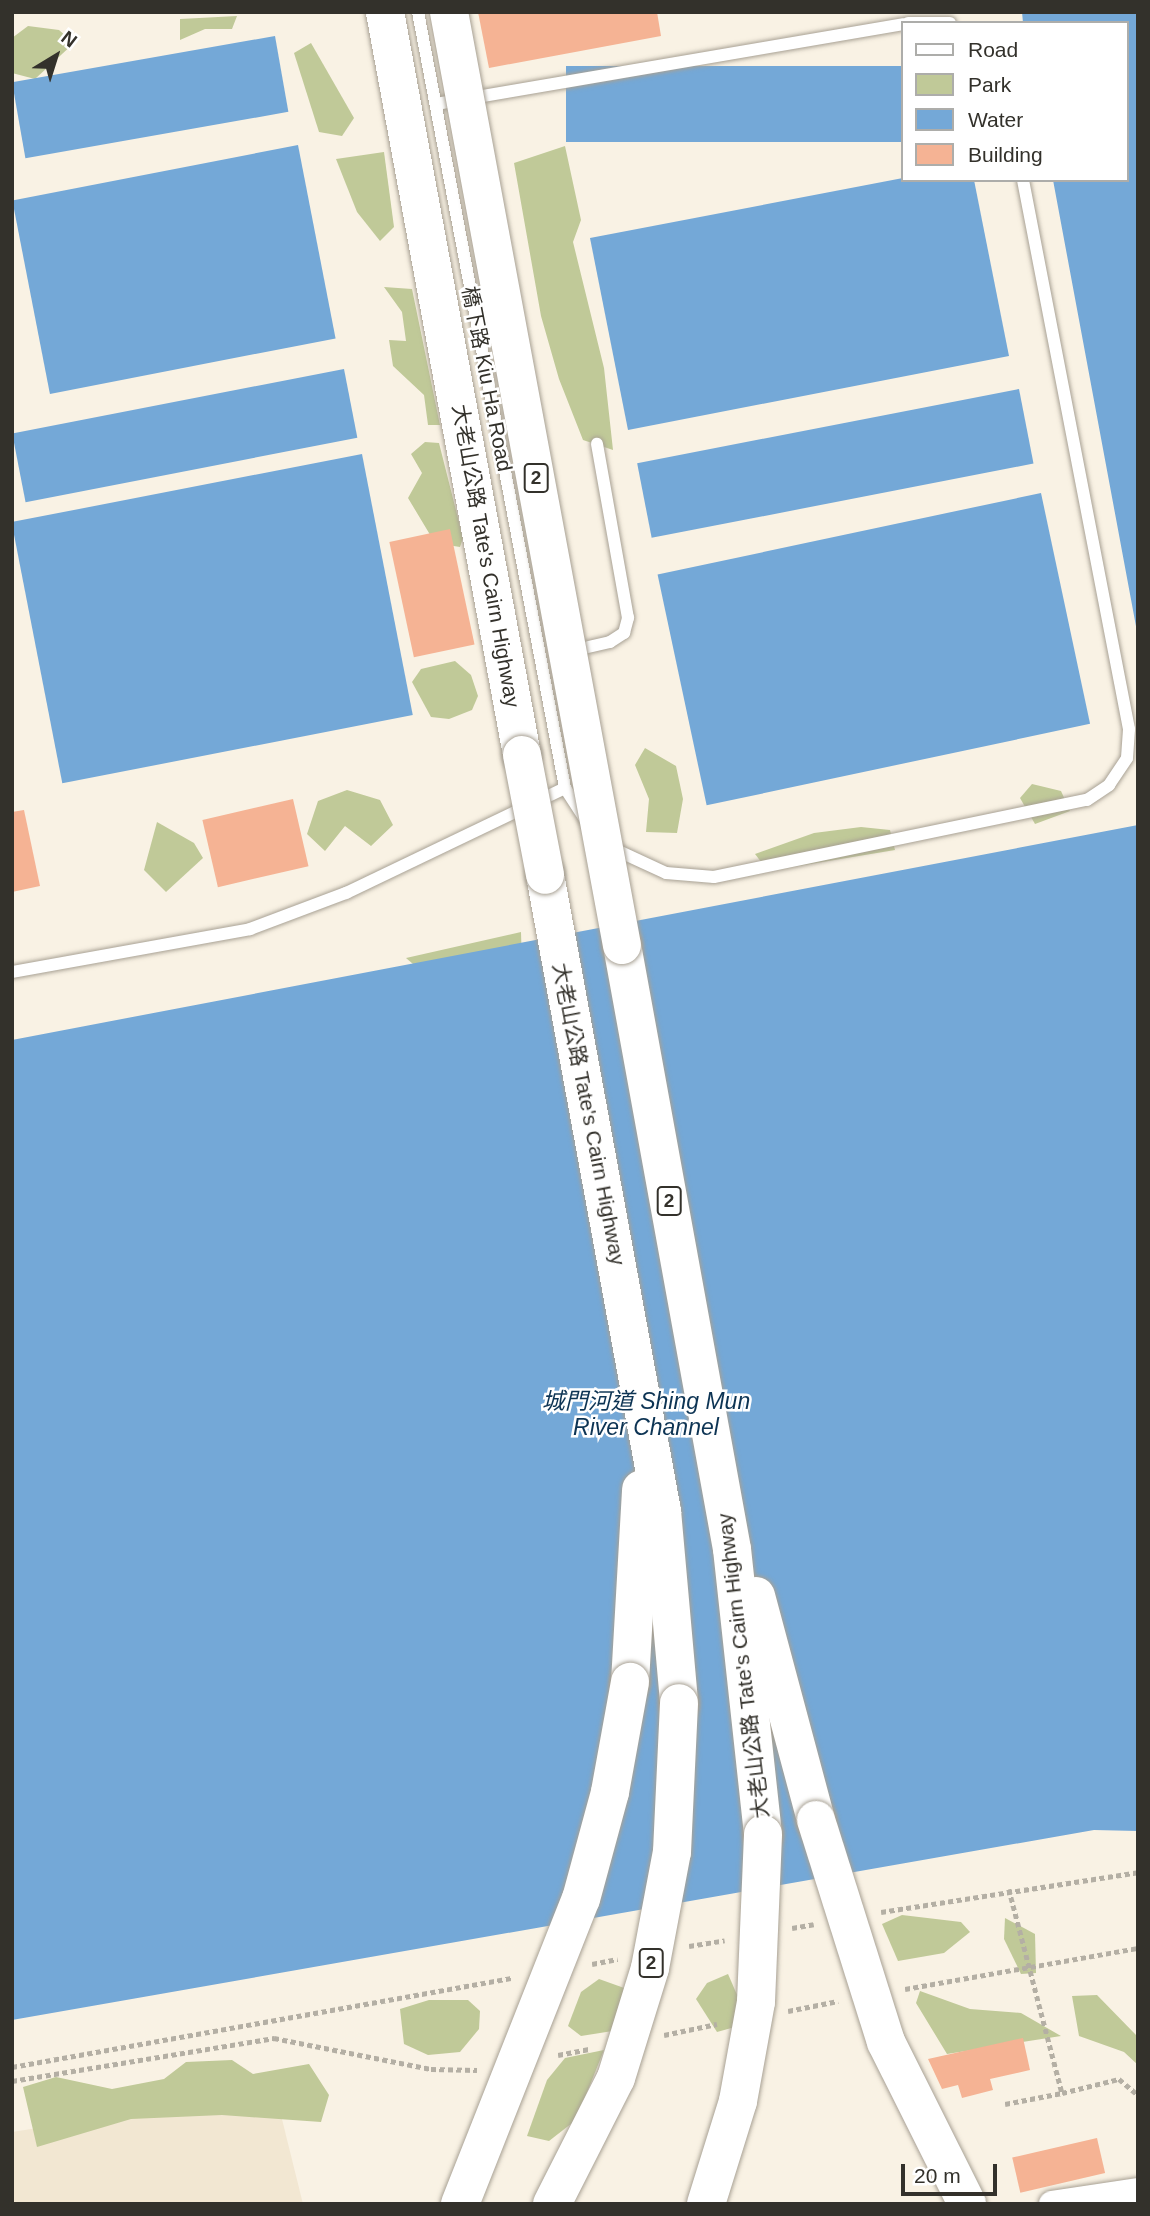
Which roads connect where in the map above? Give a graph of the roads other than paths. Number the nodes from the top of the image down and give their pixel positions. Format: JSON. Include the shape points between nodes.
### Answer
{"nodes":[{"id":1,"x":385,"y":12,"type":"edge"},
{"id":2,"x":418,"y":12,"type":"edge"},
{"id":3,"x":449,"y":12,"type":"edge"},
{"id":4,"x":902,"y":24,"type":"edge"},
{"id":5,"x":436,"y":104,"type":"junction"},
{"id":6,"x":1023,"y":182,"type":"edge"},
{"id":7,"x":597,"y":444,"type":"dead end"},
{"id":8,"x":540,"y":658,"type":"junction"},
{"id":9,"x":565,"y":788,"type":"junction"},
{"id":10,"x":12,"y":972,"type":"edge"},
{"id":11,"x":646,"y":1431,"type":"junction"},
{"id":12,"x":722,"y":1487,"type":"junction"},
{"id":13,"x":1138,"y":2191,"type":"edge"},
{"id":14,"x":460,"y":2204,"type":"edge"},
{"id":15,"x":552,"y":2204,"type":"edge"},
{"id":16,"x":706,"y":2204,"type":"edge"},
{"id":17,"x":967,"y":2204,"type":"edge"},
{"id":18,"x":1052,"y":2204,"type":"edge"}],
"edges":[{"from":1,"to":11,"type":"highway","name":"大老山公路 Tate's Cairn Highway","number":"2","bridge":true},
{"from":2,"to":5,"type":"lane","name":"橋下路 Kiu Ha Road"},
{"from":3,"to":12,"type":"highway","name":"大老山公路 Tate's Cairn Highway","number":"2","bridge":true},
{"from":4,"to":5,"type":"lane"},
{"from":5,"to":8,"type":"lane","name":"橋下路 Kiu Ha Road"},
{"from":6,"to":9,"type":"lane","name":"橋下路 Kiu Ha Road","via":[[1129,729],[1127,758],[1109,785],[1087,800],[714,877],[666,873],[624,859],[577,813]]},
{"from":7,"to":8,"type":"lane","via":[[628,618],[624,633]]},
{"from":8,"to":9,"type":"lane","name":"橋下路 Kiu Ha Road"},
{"from":9,"to":10,"type":"lane","via":[[346,893],[250,929]]},
{"from":11,"to":14,"type":"highway","bridge":true,"via":[[630,1682],[607,1805],[569,1933]]},
{"from":11,"to":15,"type":"highway","name":"大老山公路 Tate's Cairn Highway","number":"2","bridge":true,"via":[[662,1511],[678,1678],[673,1853],[650,1968],[616,2078]]},
{"from":12,"to":16,"type":"highway","name":"大老山公路 Tate's Cairn Highway","number":"2","bridge":true,"via":[[756,1746],[762,1923],[748,2053]]},
{"from":12,"to":17,"type":"highway","bridge":true,"via":[[866,1988],[914,2104]]},
{"from":13,"to":18,"type":"street"}]}
